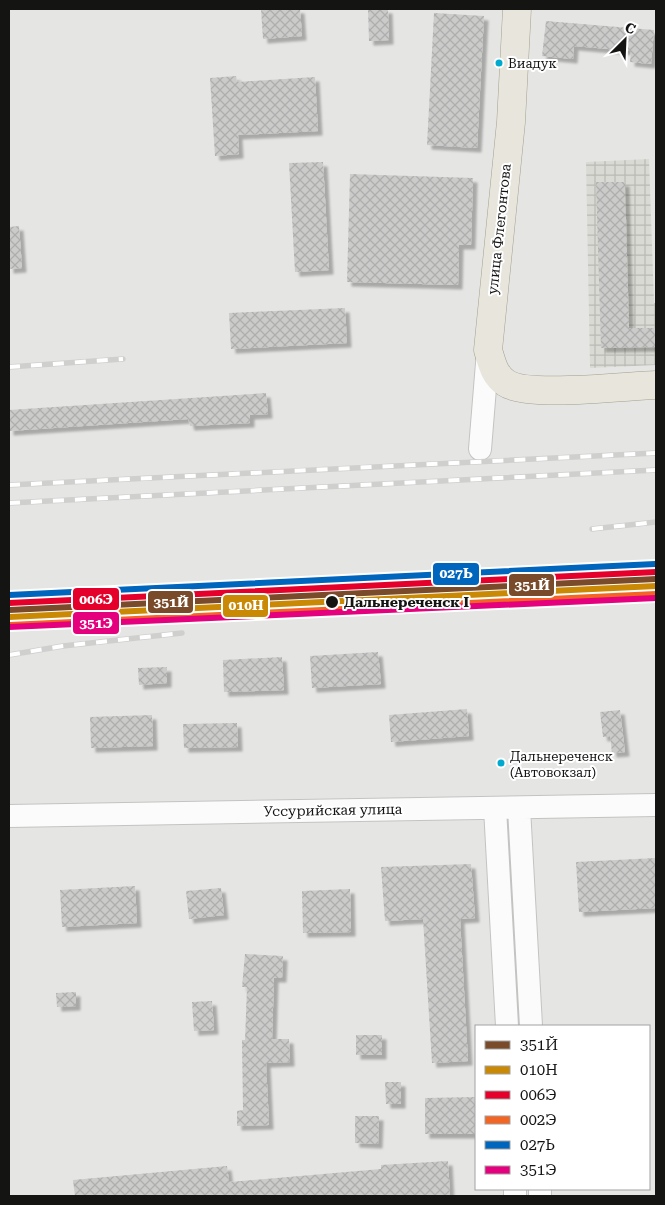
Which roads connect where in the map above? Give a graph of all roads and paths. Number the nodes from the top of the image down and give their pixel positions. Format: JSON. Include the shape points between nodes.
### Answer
{"nodes":[{"id":1,"x":517,"y":9,"type":"edge"},
{"id":2,"x":488,"y":350,"type":"junction"},
{"id":3,"x":656,"y":385,"type":"edge"},
{"id":4,"x":480,"y":449,"type":"dead end"},
{"id":5,"x":656,"y":805,"type":"edge"},
{"id":6,"x":495,"y":808,"type":"junction"},
{"id":7,"x":519,"y":808,"type":"junction"},
{"id":8,"x":9,"y":816,"type":"edge"},
{"id":9,"x":507,"y":1025,"type":"edge"},
{"id":10,"x":531,"y":1025,"type":"edge"}],
"edges":[{"from":1,"to":2,"type":"main road","name":"улица Флегонтова","via":[[511,122]]},
{"from":2,"to":3,"type":"main road","via":[[499,378],[519,389]]},
{"from":2,"to":4,"type":"street","name":"улица Флегонтова"},
{"from":5,"to":7,"type":"street","name":"Уссурийская улица"},
{"from":6,"to":7,"type":"street","name":"Уссурийская улица"},
{"from":6,"to":8,"type":"street","name":"Уссурийская улица"},
{"from":6,"to":9,"type":"street"},
{"from":7,"to":10,"type":"street"}]}
